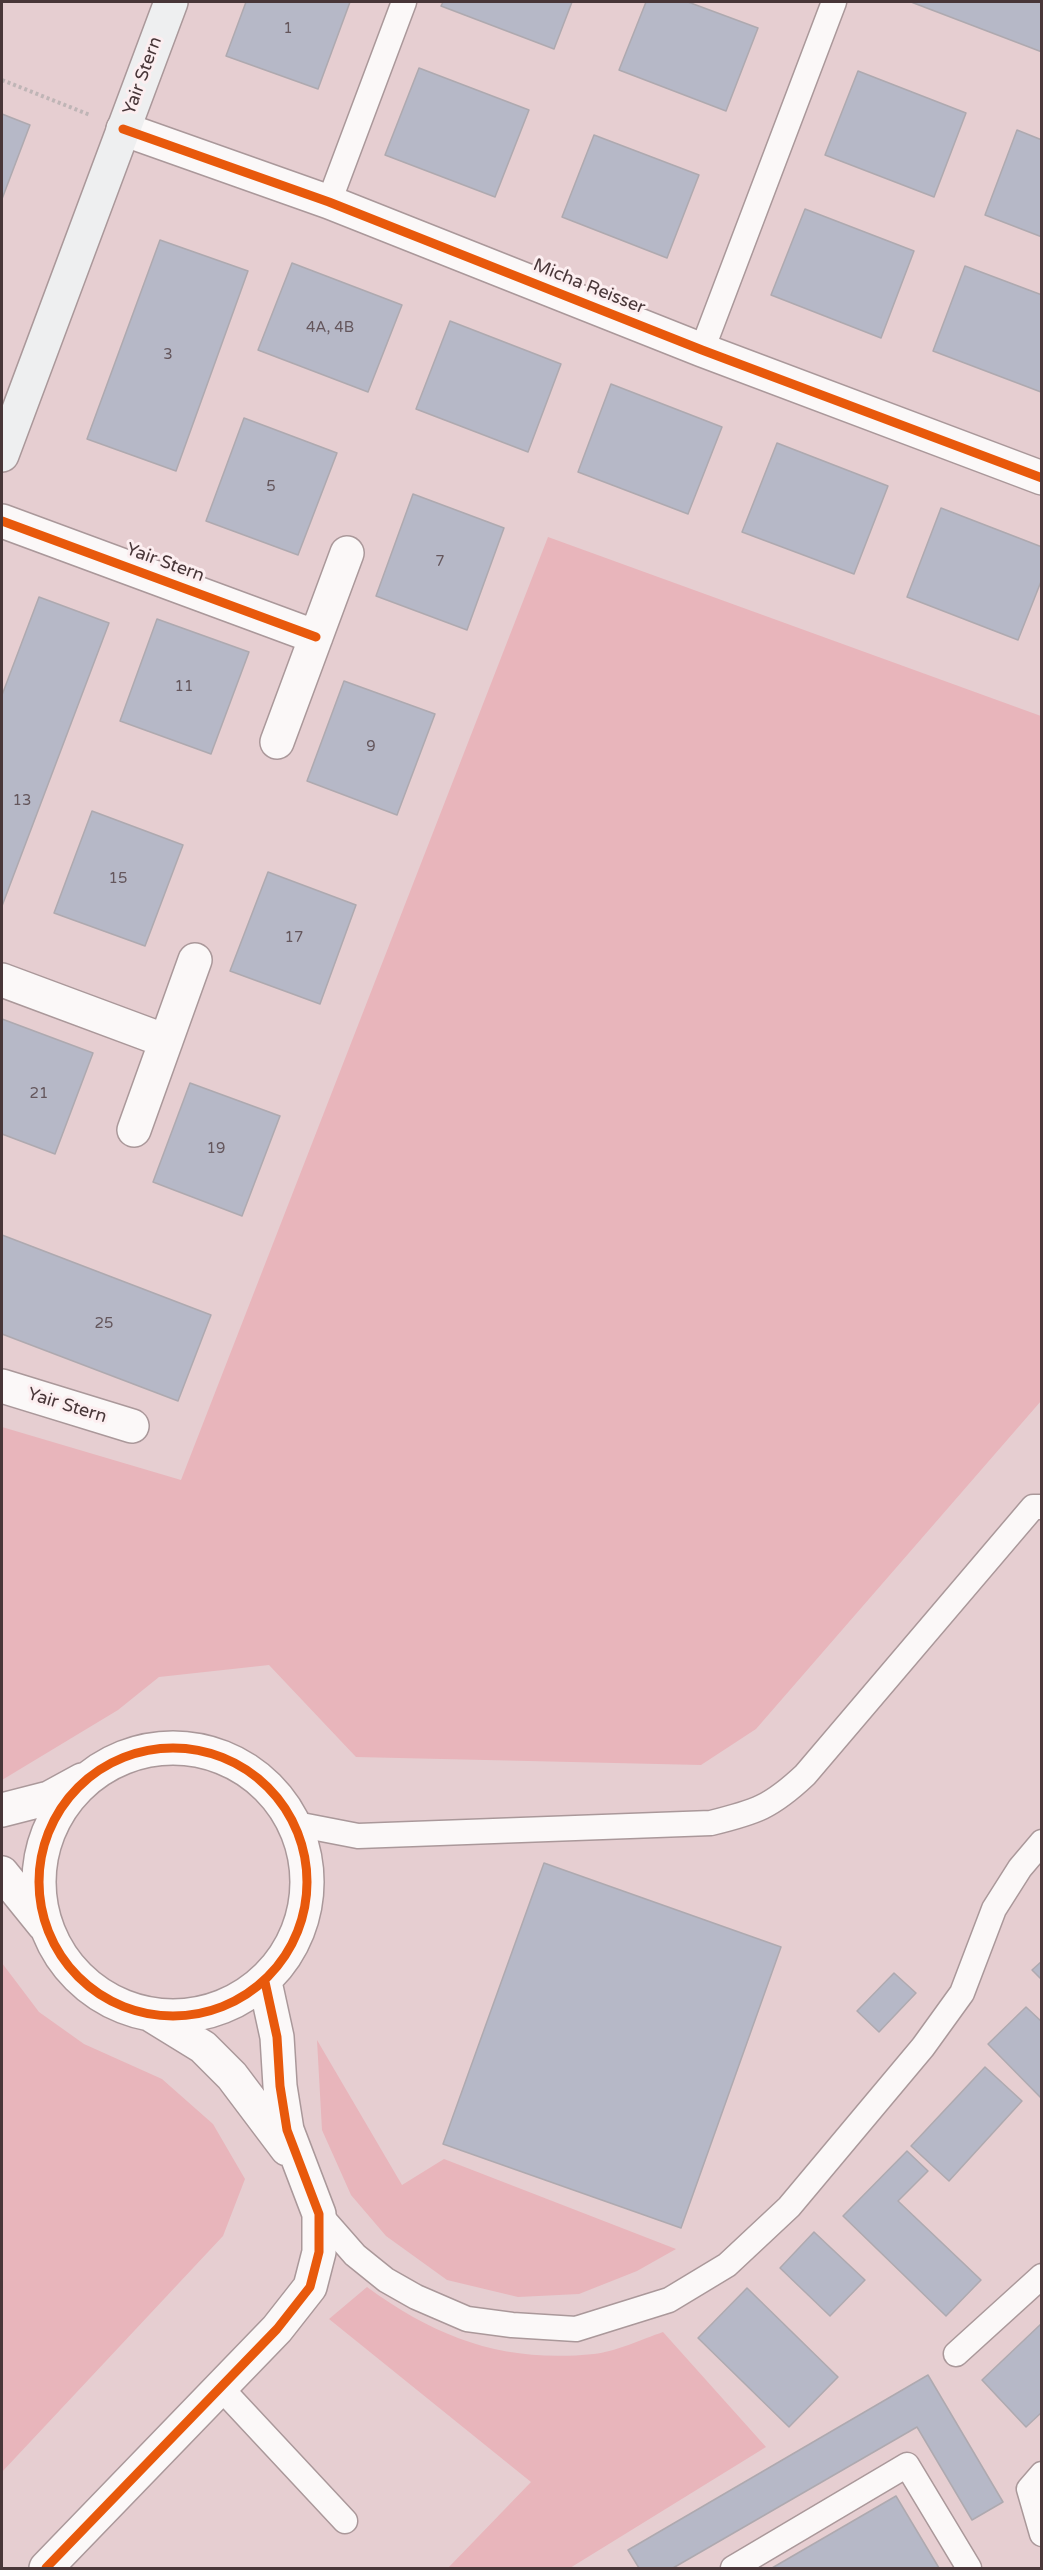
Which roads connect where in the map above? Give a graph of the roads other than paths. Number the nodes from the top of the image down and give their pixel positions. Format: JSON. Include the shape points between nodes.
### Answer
{"nodes":[{"id":1,"x":171,"y":2,"type":"edge"},
{"id":2,"x":404,"y":2,"type":"edge"},
{"id":3,"x":834,"y":2,"type":"edge"},
{"id":4,"x":123,"y":129,"type":"junction"},
{"id":5,"x":329,"y":202,"type":"junction"},
{"id":6,"x":702,"y":350,"type":"junction"},
{"id":7,"x":2,"y":455,"type":"edge"},
{"id":8,"x":1041,"y":478,"type":"edge"},
{"id":9,"x":2,"y":520,"type":"edge"},
{"id":10,"x":347,"y":553,"type":"dead end"},
{"id":11,"x":316,"y":637,"type":"junction"},
{"id":12,"x":277,"y":742,"type":"dead end"},
{"id":13,"x":195,"y":960,"type":"dead end"},
{"id":14,"x":2,"y":980,"type":"edge"},
{"id":15,"x":166,"y":1041,"type":"junction"},
{"id":16,"x":134,"y":1130,"type":"dead end"},
{"id":17,"x":2,"y":1386,"type":"edge"},
{"id":18,"x":132,"y":1426,"type":"dead end"},
{"id":19,"x":1041,"y":1506,"type":"edge"},
{"id":20,"x":88,"y":1776,"type":"junction"},
{"id":21,"x":2,"y":1810,"type":"edge"},
{"id":22,"x":296,"y":1824,"type":"junction"},
{"id":23,"x":1041,"y":1842,"type":"edge"},
{"id":24,"x":2,"y":1873,"type":"edge"},
{"id":25,"x":45,"y":1926,"type":"junction"},
{"id":26,"x":265,"y":1982,"type":"junction"},
{"id":27,"x":151,"y":2015,"type":"junction"},
{"id":28,"x":303,"y":2172,"type":"junction"},
{"id":29,"x":319,"y":2214,"type":"junction"},
{"id":30,"x":1041,"y":2276,"type":"edge"},
{"id":31,"x":956,"y":2354,"type":"dead end"},
{"id":32,"x":220,"y":2387,"type":"junction"},
{"id":33,"x":1041,"y":2474,"type":"edge"},
{"id":34,"x":345,"y":2521,"type":"dead end"},
{"id":35,"x":1041,"y":2534,"type":"edge"},
{"id":36,"x":46,"y":2568,"type":"edge"},
{"id":37,"x":734,"y":2568,"type":"edge"},
{"id":38,"x":969,"y":2568,"type":"edge"}],
"edges":[{"from":1,"to":4,"type":"street","name":"Yair Stern"},
{"from":2,"to":5,"type":"lane"},
{"from":3,"to":6,"type":"lane"},
{"from":4,"to":5,"type":"street","name":"Micha Reisser"},
{"from":4,"to":7,"type":"street","name":"Yair Stern"},
{"from":5,"to":6,"type":"street","name":"Micha Reisser"},
{"from":6,"to":8,"type":"street","name":"Micha Reisser"},
{"from":9,"to":11,"type":"street","name":"Yair Stern"},
{"from":10,"to":11,"type":"street"},
{"from":11,"to":12,"type":"street"},
{"from":13,"to":15,"type":"street"},
{"from":14,"to":15,"type":"street"},
{"from":15,"to":16,"type":"street"},
{"from":17,"to":18,"type":"street","name":"Yair Stern"},
{"from":19,"to":22,"type":"lane","via":[[1033,1506],[805,1775],[781,1797],[750,1814],[711,1823],[358,1836]]},
{"from":20,"to":21,"type":"street","via":[[49,1798]]},
{"from":20,"to":22,"type":"street","via":[[139,1751],[170,1747],[217,1754],[233,1760],[280,1799]]},
{"from":20,"to":25,"type":"street","via":[[49,1828],[39,1860],[40,1905]]},
{"from":22,"to":26,"type":"street","via":[[308,1864],[308,1894],[296,1940]]},
{"from":23,"to":29,"type":"lane","via":[[994,1909],[962,1993],[923,2047],[789,2207],[727,2265],[669,2300],[576,2329],[467,2319],[386,2280],[355,2255]]},
{"from":24,"to":25,"type":"street"},
{"from":25,"to":27,"type":"street","via":[[68,1967],[105,1999]]},
{"from":26,"to":27,"type":"street","via":[[213,2011]]},
{"from":26,"to":28,"type":"street","via":[[277,2037],[287,2130]]},
{"from":27,"to":28,"type":"street","via":[[204,2047],[232,2076]]},
{"from":28,"to":29,"type":"street"},
{"from":29,"to":32,"type":"street","via":[[319,2252],[310,2288],[277,2329]]},
{"from":30,"to":31,"type":"lane"},
{"from":32,"to":34,"type":"lane"},
{"from":32,"to":36,"type":"street"},
{"from":33,"to":35,"type":"lane","via":[[1029,2488]]},
{"from":37,"to":38,"type":"lane","via":[[907,2465]]}]}
